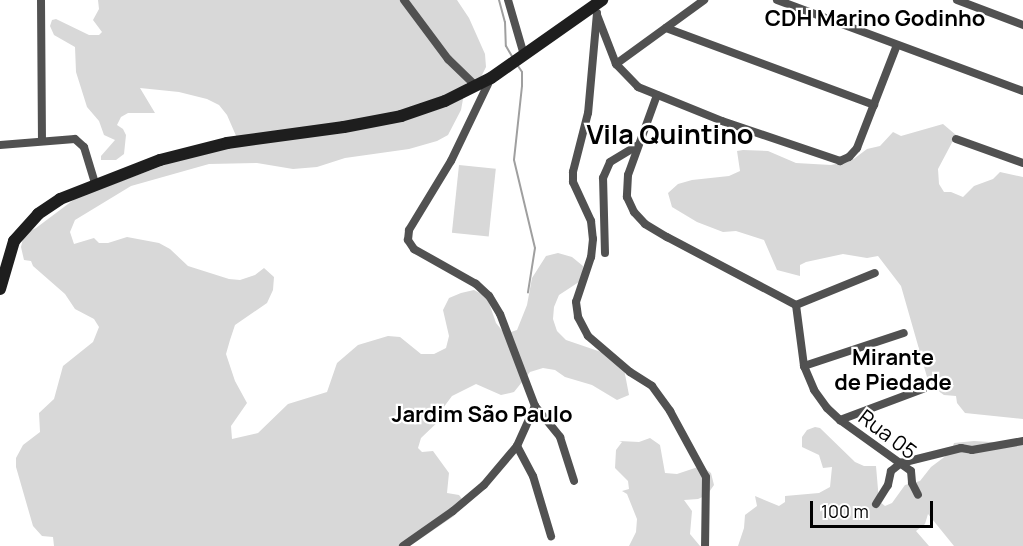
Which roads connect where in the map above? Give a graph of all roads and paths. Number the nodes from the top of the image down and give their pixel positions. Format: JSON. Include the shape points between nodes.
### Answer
{"nodes":[{"id":1,"x":41,"y":0,"type":"edge"},
{"id":2,"x":404,"y":0,"type":"edge"},
{"id":3,"x":508,"y":0,"type":"edge"},
{"id":4,"x":704,"y":0,"type":"edge"},
{"id":5,"x":777,"y":0,"type":"edge"},
{"id":6,"x":957,"y":0,"type":"edge"},
{"id":7,"x":598,"y":7,"type":"edge"},
{"id":8,"x":1023,"y":25,"type":"edge"},
{"id":9,"x":666,"y":28,"type":"junction"},
{"id":10,"x":897,"y":45,"type":"junction"},
{"id":11,"x":523,"y":56,"type":"junction"},
{"id":12,"x":616,"y":64,"type":"junction"},
{"id":13,"x":491,"y":78,"type":"junction"},
{"id":14,"x":476,"y":87,"type":"junction"},
{"id":15,"x":1023,"y":91,"type":"edge"},
{"id":16,"x":657,"y":95,"type":"junction"},
{"id":17,"x":874,"y":105,"type":"junction"},
{"id":18,"x":956,"y":139,"type":"dead end"},
{"id":19,"x":42,"y":140,"type":"junction"},
{"id":20,"x":0,"y":145,"type":"edge"},
{"id":21,"x":637,"y":146,"type":"junction"},
{"id":22,"x":1023,"y":163,"type":"edge"},
{"id":23,"x":95,"y":184,"type":"junction"},
{"id":24,"x":605,"y":253,"type":"dead end"},
{"id":25,"x":875,"y":273,"type":"dead end"},
{"id":26,"x":0,"y":289,"type":"edge"},
{"id":27,"x":796,"y":305,"type":"junction"},
{"id":28,"x":904,"y":333,"type":"dead end"},
{"id":29,"x":804,"y":366,"type":"junction"},
{"id":30,"x":923,"y":389,"type":"dead end"},
{"id":31,"x":536,"y":406,"type":"junction"},
{"id":32,"x":840,"y":420,"type":"junction"},
{"id":33,"x":1023,"y":441,"type":"edge"},
{"id":34,"x":517,"y":446,"type":"junction"},
{"id":35,"x":901,"y":463,"type":"junction"},
{"id":36,"x":574,"y":481,"type":"dead end"},
{"id":37,"x":918,"y":495,"type":"dead end"},
{"id":38,"x":876,"y":504,"type":"dead end"},
{"id":39,"x":551,"y":536,"type":"dead end"},
{"id":40,"x":403,"y":546,"type":"edge"},
{"id":41,"x":705,"y":546,"type":"edge"}],
"edges":[{"from":1,"to":19,"type":"street"},
{"from":2,"to":14,"type":"street","via":[[448,59]]},
{"from":3,"to":11,"type":"street"},
{"from":4,"to":9,"type":"street"},
{"from":5,"to":10,"type":"street"},
{"from":6,"to":8,"type":"street"},
{"from":7,"to":11,"type":"main road"},
{"from":7,"to":12,"type":"street"},
{"from":7,"to":41,"type":"street","via":[[588,113],[573,172],[573,182],[591,221],[593,239],[576,302],[588,336],[652,386],[706,477]]},
{"from":9,"to":12,"type":"street"},
{"from":9,"to":17,"type":"street"},
{"from":10,"to":15,"type":"street"},
{"from":10,"to":17,"type":"street"},
{"from":11,"to":13,"type":"main road"},
{"from":12,"to":16,"type":"street","via":[[638,87]]},
{"from":13,"to":14,"type":"main road"},
{"from":13,"to":31,"type":"street","via":[[451,161],[409,230],[408,240],[414,249],[476,284],[489,296],[500,314]]},
{"from":14,"to":23,"type":"main road","via":[[400,116],[226,143],[160,160]]},
{"from":16,"to":17,"type":"street","via":[[840,161],[857,148]]},
{"from":16,"to":21,"type":"street"},
{"from":18,"to":22,"type":"street"},
{"from":19,"to":20,"type":"street"},
{"from":19,"to":23,"type":"street","via":[[81,142]]},
{"from":21,"to":24,"type":"street","via":[[610,162],[603,178]]},
{"from":21,"to":27,"type":"street","via":[[628,175],[627,196],[645,224]]},
{"from":23,"to":26,"type":"main road","via":[[60,199],[22,229],[9,252]]},
{"from":25,"to":27,"type":"street"},
{"from":27,"to":29,"type":"street","name":"Rua 05"},
{"from":28,"to":29,"type":"street"},
{"from":29,"to":32,"type":"street","name":"Rua 05","via":[[814,390]]},
{"from":30,"to":32,"type":"street"},
{"from":31,"to":34,"type":"street"},
{"from":31,"to":36,"type":"street","via":[[560,437]]},
{"from":32,"to":35,"type":"street","name":"Rua 05"},
{"from":33,"to":35,"type":"street","via":[[972,450],[961,448]]},
{"from":34,"to":39,"type":"street","via":[[533,476]]},
{"from":34,"to":40,"type":"street","via":[[484,485]]},
{"from":35,"to":37,"type":"street","name":"Rua 05","via":[[910,471]]},
{"from":35,"to":38,"type":"street","via":[[891,471],[888,485]]}]}
